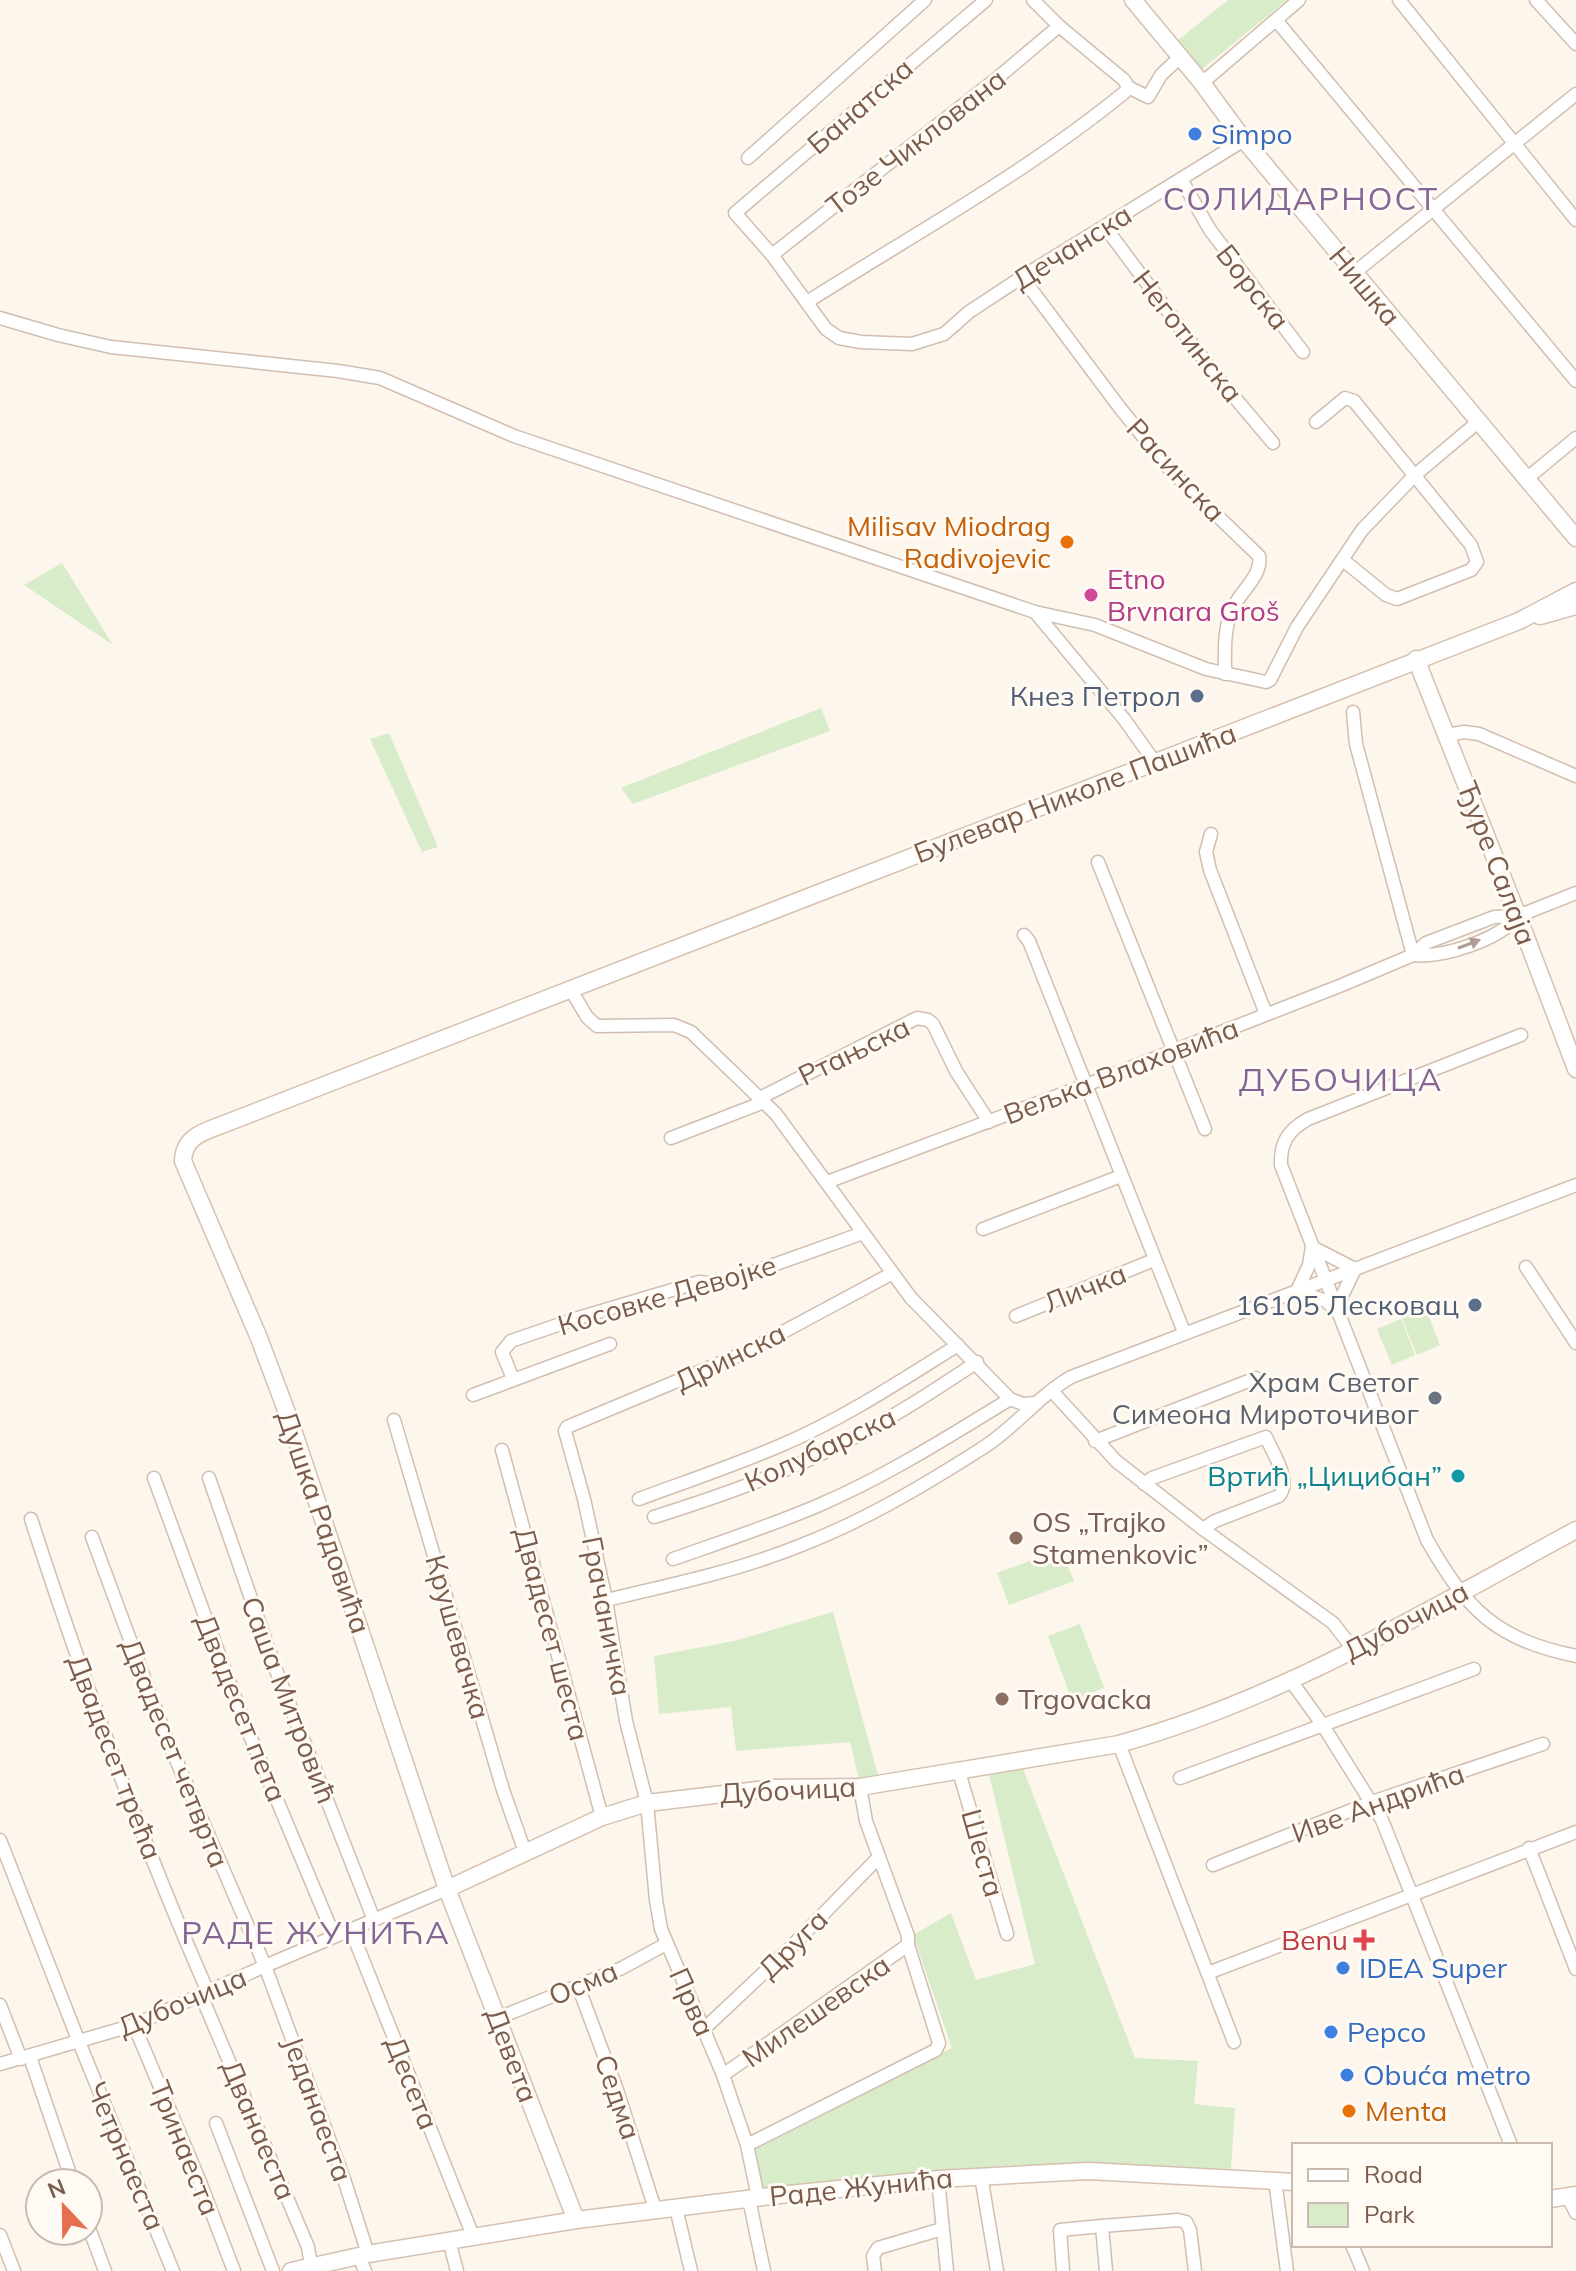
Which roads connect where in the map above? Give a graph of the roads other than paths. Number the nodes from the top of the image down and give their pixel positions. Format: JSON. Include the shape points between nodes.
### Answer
{"nodes":[{"id":1,"x":925,"y":0,"type":"edge"},
{"id":2,"x":986,"y":0,"type":"edge"},
{"id":3,"x":1033,"y":0,"type":"edge"},
{"id":4,"x":1133,"y":0,"type":"edge"},
{"id":5,"x":1299,"y":0,"type":"edge"},
{"id":6,"x":1399,"y":0,"type":"edge"},
{"id":7,"x":1536,"y":0,"type":"edge"},
{"id":8,"x":1276,"y":20,"type":"junction"},
{"id":9,"x":1059,"y":26,"type":"junction"},
{"id":10,"x":1576,"y":44,"type":"edge"},
{"id":11,"x":1180,"y":57,"type":"junction"},
{"id":12,"x":1202,"y":83,"type":"junction"},
{"id":13,"x":1128,"y":87,"type":"junction"},
{"id":14,"x":1576,"y":94,"type":"edge"},
{"id":15,"x":1244,"y":140,"type":"junction"},
{"id":16,"x":1515,"y":145,"type":"junction"},
{"id":17,"x":748,"y":158,"type":"dead end"},
{"id":18,"x":1181,"y":179,"type":"junction"},
{"id":19,"x":1433,"y":209,"type":"junction"},
{"id":20,"x":1576,"y":220,"type":"edge"},
{"id":21,"x":1105,"y":227,"type":"junction"},
{"id":22,"x":772,"y":255,"type":"junction"},
{"id":23,"x":1354,"y":273,"type":"junction"},
{"id":24,"x":1022,"y":277,"type":"junction"},
{"id":25,"x":807,"y":302,"type":"junction"},
{"id":26,"x":0,"y":318,"type":"edge"},
{"id":27,"x":1303,"y":352,"type":"dead end"},
{"id":28,"x":1576,"y":381,"type":"edge"},
{"id":29,"x":1316,"y":422,"type":"dead end"},
{"id":30,"x":1478,"y":422,"type":"junction"},
{"id":31,"x":1576,"y":438,"type":"edge"},
{"id":32,"x":1273,"y":443,"type":"dead end"},
{"id":33,"x":1415,"y":475,"type":"junction"},
{"id":34,"x":1525,"y":480,"type":"junction"},
{"id":35,"x":1574,"y":538,"type":"edge"},
{"id":36,"x":1343,"y":560,"type":"junction"},
{"id":37,"x":1576,"y":577,"type":"edge"},
{"id":38,"x":1572,"y":598,"type":"edge"},
{"id":39,"x":1035,"y":612,"type":"junction"},
{"id":40,"x":1416,"y":659,"type":"junction"},
{"id":41,"x":1225,"y":674,"type":"junction"},
{"id":42,"x":1353,"y":712,"type":"dead end"},
{"id":43,"x":1447,"y":735,"type":"junction"},
{"id":44,"x":1154,"y":761,"type":"junction"},
{"id":45,"x":1576,"y":776,"type":"edge"},
{"id":46,"x":1211,"y":834,"type":"dead end"},
{"id":47,"x":1098,"y":862,"type":"dead end"},
{"id":48,"x":1576,"y":893,"type":"edge"},
{"id":49,"x":1518,"y":916,"type":"junction"},
{"id":50,"x":1024,"y":935,"type":"dead end"},
{"id":51,"x":1413,"y":955,"type":"junction"},
{"id":52,"x":571,"y":990,"type":"junction"},
{"id":53,"x":1266,"y":1014,"type":"junction"},
{"id":54,"x":1521,"y":1035,"type":"dead end"},
{"id":55,"x":1174,"y":1051,"type":"junction"},
{"id":56,"x":1576,"y":1069,"type":"edge"},
{"id":57,"x":1086,"y":1085,"type":"junction"},
{"id":58,"x":762,"y":1100,"type":"junction"},
{"id":59,"x":989,"y":1122,"type":"junction"},
{"id":60,"x":1205,"y":1129,"type":"dead end"},
{"id":61,"x":671,"y":1138,"type":"dead end"},
{"id":62,"x":183,"y":1161,"type":"joint"},
{"id":63,"x":1121,"y":1176,"type":"junction"},
{"id":64,"x":827,"y":1182,"type":"junction"},
{"id":65,"x":1576,"y":1185,"type":"edge"},
{"id":66,"x":983,"y":1229,"type":"dead end"},
{"id":67,"x":863,"y":1233,"type":"junction"},
{"id":68,"x":1312,"y":1247,"type":"junction"},
{"id":69,"x":1154,"y":1260,"type":"junction"},
{"id":70,"x":1526,"y":1267,"type":"dead end"},
{"id":71,"x":1355,"y":1269,"type":"junction"},
{"id":72,"x":891,"y":1274,"type":"junction"},
{"id":73,"x":1326,"y":1280,"type":"junction"},
{"id":74,"x":1297,"y":1291,"type":"junction"},
{"id":75,"x":1340,"y":1314,"type":"junction"},
{"id":76,"x":1016,"y":1316,"type":"dead end"},
{"id":77,"x":1184,"y":1332,"type":"junction"},
{"id":78,"x":1576,"y":1343,"type":"edge"},
{"id":79,"x":610,"y":1344,"type":"dead end"},
{"id":80,"x":958,"y":1345,"type":"junction"},
{"id":81,"x":977,"y":1362,"type":"junction"},
{"id":82,"x":1256,"y":1378,"type":"dead end"},
{"id":83,"x":513,"y":1379,"type":"junction"},
{"id":84,"x":1052,"y":1391,"type":"junction"},
{"id":85,"x":473,"y":1395,"type":"dead end"},
{"id":86,"x":1010,"y":1399,"type":"junction"},
{"id":87,"x":1036,"y":1403,"type":"junction"},
{"id":88,"x":394,"y":1420,"type":"dead end"},
{"id":89,"x":565,"y":1429,"type":"joint"},
{"id":90,"x":1095,"y":1441,"type":"junction"},
{"id":91,"x":502,"y":1450,"type":"dead end"},
{"id":92,"x":154,"y":1478,"type":"dead end"},
{"id":93,"x":209,"y":1478,"type":"dead end"},
{"id":94,"x":1144,"y":1484,"type":"junction"},
{"id":95,"x":639,"y":1499,"type":"dead end"},
{"id":96,"x":654,"y":1517,"type":"dead end"},
{"id":97,"x":31,"y":1519,"type":"dead end"},
{"id":98,"x":1203,"y":1529,"type":"junction"},
{"id":99,"x":1576,"y":1530,"type":"edge"},
{"id":100,"x":92,"y":1537,"type":"dead end"},
{"id":101,"x":673,"y":1559,"type":"dead end"},
{"id":102,"x":1460,"y":1592,"type":"junction"},
{"id":103,"x":606,"y":1600,"type":"junction"},
{"id":104,"x":1353,"y":1649,"type":"junction"},
{"id":105,"x":1576,"y":1656,"type":"edge"},
{"id":106,"x":1474,"y":1669,"type":"dead end"},
{"id":107,"x":1291,"y":1681,"type":"junction"},
{"id":108,"x":1322,"y":1724,"type":"junction"},
{"id":109,"x":1119,"y":1744,"type":"junction"},
{"id":110,"x":1543,"y":1744,"type":"dead end"},
{"id":111,"x":959,"y":1772,"type":"junction"},
{"id":112,"x":1180,"y":1778,"type":"dead end"},
{"id":113,"x":860,"y":1787,"type":"junction"},
{"id":114,"x":1372,"y":1802,"type":"junction"},
{"id":115,"x":647,"y":1803,"type":"junction"},
{"id":116,"x":602,"y":1817,"type":"junction"},
{"id":117,"x":1576,"y":1832,"type":"edge"},
{"id":118,"x":0,"y":1840,"type":"edge"},
{"id":119,"x":1529,"y":1848,"type":"junction"},
{"id":120,"x":525,"y":1852,"type":"junction"},
{"id":121,"x":878,"y":1858,"type":"junction"},
{"id":122,"x":1213,"y":1865,"type":"dead end"},
{"id":123,"x":447,"y":1889,"type":"junction"},
{"id":124,"x":1413,"y":1893,"type":"junction"},
{"id":125,"x":374,"y":1920,"type":"junction"},
{"id":126,"x":351,"y":1930,"type":"junction"},
{"id":127,"x":1007,"y":1934,"type":"dead end"},
{"id":128,"x":334,"y":1936,"type":"junction"},
{"id":129,"x":666,"y":1944,"type":"junction"},
{"id":130,"x":908,"y":1945,"type":"junction"},
{"id":131,"x":265,"y":1966,"type":"junction"},
{"id":132,"x":1576,"y":1969,"type":"edge"},
{"id":133,"x":1208,"y":1973,"type":"junction"},
{"id":134,"x":578,"y":1986,"type":"junction"},
{"id":135,"x":204,"y":1993,"type":"junction"},
{"id":136,"x":0,"y":2005,"type":"edge"},
{"id":137,"x":498,"y":2018,"type":"junction"},
{"id":138,"x":134,"y":2025,"type":"junction"},
{"id":139,"x":705,"y":2028,"type":"junction"},
{"id":140,"x":79,"y":2042,"type":"junction"},
{"id":141,"x":1234,"y":2042,"type":"dead end"},
{"id":142,"x":26,"y":2058,"type":"junction"},
{"id":143,"x":0,"y":2064,"type":"edge"},
{"id":144,"x":723,"y":2075,"type":"junction"},
{"id":145,"x":216,"y":2123,"type":"dead end"},
{"id":146,"x":1510,"y":2143,"type":"edge"},
{"id":147,"x":747,"y":2145,"type":"junction"},
{"id":148,"x":67,"y":2167,"type":"edge"},
{"id":149,"x":981,"y":2176,"type":"junction"},
{"id":150,"x":938,"y":2179,"type":"junction"},
{"id":151,"x":1275,"y":2180,"type":"junction"},
{"id":152,"x":1292,"y":2182,"type":"edge"},
{"id":153,"x":1572,"y":2196,"type":"edge"},
{"id":154,"x":753,"y":2198,"type":"junction"},
{"id":155,"x":1552,"y":2199,"type":"edge"},
{"id":156,"x":676,"y":2208,"type":"junction"},
{"id":157,"x":655,"y":2209,"type":"junction"},
{"id":158,"x":1576,"y":2213,"type":"edge"},
{"id":159,"x":576,"y":2220,"type":"junction"},
{"id":160,"x":1102,"y":2226,"type":"junction"},
{"id":161,"x":942,"y":2229,"type":"junction"},
{"id":162,"x":0,"y":2235,"type":"edge"},
{"id":163,"x":473,"y":2236,"type":"junction"},
{"id":164,"x":449,"y":2240,"type":"junction"},
{"id":165,"x":96,"y":2247,"type":"edge"},
{"id":166,"x":1353,"y":2247,"type":"edge"},
{"id":167,"x":364,"y":2260,"type":"edge"},
{"id":168,"x":312,"y":2269,"type":"edge"},
{"id":169,"x":14,"y":2271,"type":"edge"},
{"id":170,"x":105,"y":2271,"type":"edge"},
{"id":171,"x":173,"y":2271,"type":"edge"},
{"id":172,"x":234,"y":2271,"type":"edge"},
{"id":173,"x":273,"y":2271,"type":"edge"},
{"id":174,"x":291,"y":2271,"type":"edge"},
{"id":175,"x":457,"y":2271,"type":"edge"},
{"id":176,"x":691,"y":2271,"type":"edge"},
{"id":177,"x":764,"y":2271,"type":"edge"},
{"id":178,"x":875,"y":2271,"type":"edge"},
{"id":179,"x":947,"y":2271,"type":"edge"},
{"id":180,"x":997,"y":2271,"type":"edge"},
{"id":181,"x":1063,"y":2271,"type":"edge"},
{"id":182,"x":1106,"y":2271,"type":"edge"},
{"id":183,"x":1195,"y":2271,"type":"edge"},
{"id":184,"x":1287,"y":2271,"type":"edge"},
{"id":185,"x":1363,"y":2271,"type":"edge"}],
"edges":[{"from":1,"to":17,"type":"street"},
{"from":2,"to":22,"type":"street","name":"Банатска","via":[[735,213]]},
{"from":3,"to":9,"type":"street"},
{"from":4,"to":11,"type":"street","name":"Нишка"},
{"from":5,"to":8,"type":"street"},
{"from":6,"to":16,"type":"street"},
{"from":7,"to":10,"type":"street"},
{"from":8,"to":12,"type":"street"},
{"from":8,"to":19,"type":"street"},
{"from":9,"to":13,"type":"street"},
{"from":9,"to":22,"type":"street","name":"Тозе Чиклована"},
{"from":11,"to":12,"type":"street","name":"Нишка"},
{"from":11,"to":13,"type":"street","via":[[1148,97]]},
{"from":12,"to":15,"type":"street","name":"Нишка"},
{"from":13,"to":25,"type":"street","via":[[1080,129],[1022,168]]},
{"from":14,"to":16,"type":"street"},
{"from":15,"to":18,"type":"street","name":"Дечанска"},
{"from":15,"to":23,"type":"street","name":"Нишка"},
{"from":16,"to":19,"type":"street"},
{"from":16,"to":20,"type":"street"},
{"from":18,"to":21,"type":"street","name":"Дечанска"},
{"from":18,"to":27,"type":"street","name":"Борска","via":[[1210,230]]},
{"from":19,"to":23,"type":"street"},
{"from":19,"to":28,"type":"street"},
{"from":21,"to":24,"type":"street","name":"Дечанска"},
{"from":21,"to":32,"type":"street","name":"Неготинска"},
{"from":22,"to":25,"type":"street"},
{"from":23,"to":30,"type":"street","name":"Нишка"},
{"from":24,"to":25,"type":"street","name":"Дечанска","via":[[944,334],[912,344],[839,338]]},
{"from":24,"to":41,"type":"street","name":"Расинска","via":[[1171,471],[1259,556],[1259,569],[1229,618]]},
{"from":26,"to":39,"type":"street","via":[[111,347],[380,378],[514,436]]},
{"from":29,"to":33,"type":"street","via":[[1348,398]]},
{"from":30,"to":33,"type":"street"},
{"from":30,"to":34,"type":"street","name":"Нишка"},
{"from":31,"to":34,"type":"street"},
{"from":33,"to":36,"type":"street","via":[[1362,530]]},
{"from":33,"to":36,"type":"street","via":[[1471,545],[1475,566],[1397,599]]},
{"from":34,"to":35,"type":"street","name":"Нишка"},
{"from":36,"to":41,"type":"street","via":[[1297,627],[1270,680]]},
{"from":37,"to":38,"type":"street"},
{"from":38,"to":40,"type":"street","name":"Булевар Николе Пашића"},
{"from":39,"to":41,"type":"street","via":[[1095,625]]},
{"from":39,"to":44,"type":"street"},
{"from":40,"to":43,"type":"street","name":"Ђуре Салаја"},
{"from":40,"to":44,"type":"street","name":"Булевар Николе Пашића"},
{"from":42,"to":51,"type":"street","via":[[1356,744]]},
{"from":43,"to":45,"type":"street","via":[[1479,734]]},
{"from":43,"to":49,"type":"street","name":"Ђуре Салаја"},
{"from":44,"to":52,"type":"street","name":"Булевар Николе Пашића"},
{"from":46,"to":53,"type":"street","via":[[1206,852],[1210,870]]},
{"from":47,"to":55,"type":"street"},
{"from":48,"to":49,"type":"street","name":"Вељка Влаховића"},
{"from":49,"to":51,"type":"street","name":"Вељка Влаховића","via":[[1500,932],[1453,950],[1431,957]]},
{"from":49,"to":56,"type":"street","name":"Ђуре Салаја"},
{"from":50,"to":57,"type":"street"},
{"from":51,"to":53,"type":"street","name":"Вељка Влаховића"},
{"from":52,"to":58,"type":"street","via":[[597,1026],[686,1028]]},
{"from":52,"to":62,"type":"street","name":"Булевар Николе Пашића","via":[[197,1134],[183,1150]]},
{"from":53,"to":55,"type":"street","name":"Вељка Влаховића"},
{"from":54,"to":68,"type":"street","via":[[1291,1130],[1281,1165]]},
{"from":55,"to":57,"type":"street","name":"Вељка Влаховића"},
{"from":55,"to":60,"type":"street"},
{"from":57,"to":59,"type":"street","name":"Вељка Влаховића"},
{"from":57,"to":63,"type":"street"},
{"from":58,"to":59,"type":"street","name":"Ртањска","via":[[917,1018],[933,1024]]},
{"from":58,"to":61,"type":"street","name":"Ртањска"},
{"from":58,"to":64,"type":"street"},
{"from":59,"to":64,"type":"street","name":"Вељка Влаховића"},
{"from":62,"to":123,"type":"street","name":"Душка Радовића","via":[[289,1418]]},
{"from":63,"to":66,"type":"street"},
{"from":63,"to":69,"type":"street"},
{"from":64,"to":67,"type":"street"},
{"from":65,"to":71,"type":"street"},
{"from":67,"to":72,"type":"street"},
{"from":67,"to":83,"type":"street","name":"Косовке Девојке","via":[[720,1284],[699,1282],[511,1341],[502,1352]]},
{"from":68,"to":71,"type":"street"},
{"from":68,"to":73,"type":"street"},
{"from":68,"to":74,"type":"street"},
{"from":69,"to":76,"type":"street","name":"Личка"},
{"from":69,"to":77,"type":"street"},
{"from":70,"to":78,"type":"street"},
{"from":71,"to":73,"type":"street"},
{"from":71,"to":75,"type":"street","via":[[1341,1298]]},
{"from":72,"to":80,"type":"street"},
{"from":72,"to":89,"type":"street","name":"Дринска","via":[[744,1353]]},
{"from":73,"to":74,"type":"street"},
{"from":73,"to":75,"type":"street"},
{"from":74,"to":75,"type":"street","via":[[1326,1301]]},
{"from":74,"to":77,"type":"street"},
{"from":75,"to":102,"type":"street","via":[[1427,1540]]},
{"from":77,"to":84,"type":"street","via":[[1071,1377]]},
{"from":79,"to":83,"type":"street","name":"Косовке Девојке"},
{"from":80,"to":81,"type":"street"},
{"from":80,"to":95,"type":"street","via":[[872,1399],[778,1447]]},
{"from":81,"to":86,"type":"street"},
{"from":81,"to":96,"type":"street","name":"Колубарска","via":[[842,1444],[784,1471]]},
{"from":82,"to":90,"type":"street"},
{"from":83,"to":85,"type":"street","name":"Косовке Девојке"},
{"from":84,"to":87,"type":"street"},
{"from":84,"to":90,"type":"street"},
{"from":86,"to":87,"type":"street"},
{"from":86,"to":101,"type":"street","via":[[828,1501]]},
{"from":87,"to":103,"type":"street","via":[[996,1440],[873,1514],[749,1564]]},
{"from":88,"to":120,"type":"street","name":"Крушевачка"},
{"from":89,"to":103,"type":"street","name":"Грачаничка"},
{"from":90,"to":94,"type":"street"},
{"from":91,"to":116,"type":"street","name":"Двадесет шеста"},
{"from":92,"to":128,"type":"street","name":"Двадесет пета","via":[[243,1719]]},
{"from":93,"to":125,"type":"street","name":"Саша Митровић","via":[[276,1670]]},
{"from":94,"to":98,"type":"street"},
{"from":94,"to":98,"type":"street","via":[[1266,1437],[1285,1482],[1283,1492]]},
{"from":97,"to":135,"type":"street","name":"Двадесет трећа","via":[[94,1704]]},
{"from":98,"to":104,"type":"street","via":[[1333,1623]]},
{"from":99,"to":102,"type":"street","name":"Дубочица"},
{"from":100,"to":131,"type":"street","name":"Двадесет четврта","via":[[165,1734]]},
{"from":102,"to":104,"type":"street","name":"Дубочица"},
{"from":102,"to":105,"type":"street","via":[[1504,1632]]},
{"from":103,"to":115,"type":"street","name":"Грачаничка","via":[[626,1721]]},
{"from":104,"to":107,"type":"street","name":"Дубочица"},
{"from":106,"to":108,"type":"street"},
{"from":107,"to":108,"type":"street"},
{"from":107,"to":109,"type":"street","name":"Дубочица"},
{"from":108,"to":112,"type":"street"},
{"from":108,"to":114,"type":"street"},
{"from":109,"to":111,"type":"street","name":"Дубочица"},
{"from":109,"to":133,"type":"street"},
{"from":110,"to":114,"type":"street","name":"Иве Андрића"},
{"from":111,"to":113,"type":"street","name":"Дубочица"},
{"from":111,"to":127,"type":"street","name":"Шеста"},
{"from":113,"to":115,"type":"street","name":"Дубочица","via":[[774,1788]]},
{"from":113,"to":121,"type":"street"},
{"from":114,"to":122,"type":"street","name":"Иве Андрића"},
{"from":114,"to":124,"type":"street"},
{"from":115,"to":116,"type":"street","name":"Дубочица"},
{"from":115,"to":129,"type":"street","name":"Прва","via":[[656,1900]]},
{"from":116,"to":120,"type":"street","name":"Дубочица"},
{"from":117,"to":119,"type":"street"},
{"from":118,"to":140,"type":"street","name":"Четрнаеста"},
{"from":119,"to":124,"type":"street"},
{"from":119,"to":132,"type":"street"},
{"from":120,"to":123,"type":"street","name":"Дубочица"},
{"from":121,"to":130,"type":"street"},
{"from":121,"to":139,"type":"street","name":"Друга"},
{"from":123,"to":125,"type":"street","name":"Дубочица"},
{"from":123,"to":137,"type":"street","name":"Девета"},
{"from":124,"to":133,"type":"street"},
{"from":124,"to":146,"type":"street"},
{"from":125,"to":126,"type":"street","name":"Дубочица"},
{"from":126,"to":128,"type":"street","name":"Дубочица"},
{"from":126,"to":163,"type":"street","name":"Десета"},
{"from":128,"to":131,"type":"street","name":"Дубочица"},
{"from":129,"to":134,"type":"street","name":"Осма"},
{"from":129,"to":139,"type":"street","name":"Прва"},
{"from":130,"to":144,"type":"street","name":"Милешевска"},
{"from":130,"to":147,"type":"street","name":"Раде Жунића","via":[[940,2038],[936,2050]]},
{"from":131,"to":135,"type":"street","name":"Дубочица"},
{"from":131,"to":167,"type":"street","name":"Једанаеста","via":[[324,2125]]},
{"from":133,"to":141,"type":"street"},
{"from":134,"to":137,"type":"street","name":"Осма"},
{"from":134,"to":157,"type":"street","name":"Седма"},
{"from":135,"to":138,"type":"street","name":"Дубочица"},
{"from":135,"to":168,"type":"street","name":"Дванаеста","via":[[308,2247]]},
{"from":136,"to":142,"type":"street"},
{"from":137,"to":159,"type":"street","name":"Девета"},
{"from":138,"to":140,"type":"street","name":"Дубочица"},
{"from":138,"to":172,"type":"street","name":"Тринаеста"},
{"from":139,"to":144,"type":"street","name":"Прва"},
{"from":140,"to":142,"type":"street","name":"Дубочица"},
{"from":140,"to":171,"type":"street","name":"Четрнаеста"},
{"from":142,"to":143,"type":"street","name":"Дубочица"},
{"from":142,"to":148,"type":"street"},
{"from":144,"to":147,"type":"street","name":"Прва"},
{"from":145,"to":173,"type":"street"},
{"from":147,"to":154,"type":"street","name":"Прва"},
{"from":149,"to":150,"type":"street","name":"Раде Жунића"},
{"from":149,"to":151,"type":"street","name":"Раде Жунића","via":[[1113,2171]]},
{"from":149,"to":180,"type":"street"},
{"from":150,"to":154,"type":"street","name":"Раде Жунића"},
{"from":150,"to":161,"type":"street"},
{"from":151,"to":152,"type":"street","name":"Раде Жунића"},
{"from":151,"to":184,"type":"street"},
{"from":153,"to":155,"type":"street"},
{"from":153,"to":158,"type":"street"},
{"from":154,"to":156,"type":"street","name":"Раде Жунића"},
{"from":154,"to":177,"type":"street","name":"Прва"},
{"from":156,"to":157,"type":"street","name":"Раде Жунића"},
{"from":156,"to":176,"type":"street"},
{"from":157,"to":159,"type":"street","name":"Раде Жунића"},
{"from":159,"to":163,"type":"street","name":"Раде Жунића"},
{"from":160,"to":181,"type":"street","via":[[1060,2230]]},
{"from":160,"to":182,"type":"street"},
{"from":160,"to":183,"type":"street","via":[[1186,2222]]},
{"from":161,"to":178,"type":"street","via":[[878,2248]]},
{"from":161,"to":179,"type":"street"},
{"from":162,"to":169,"type":"street"},
{"from":163,"to":164,"type":"street","name":"Раде Жунића"},
{"from":164,"to":167,"type":"street","name":"Раде Жунића"},
{"from":164,"to":175,"type":"street"},
{"from":165,"to":170,"type":"street"},
{"from":166,"to":185,"type":"street"},
{"from":167,"to":168,"type":"street","name":"Раде Жунића"},
{"from":168,"to":174,"type":"street","name":"Раде Жунића"}]}
